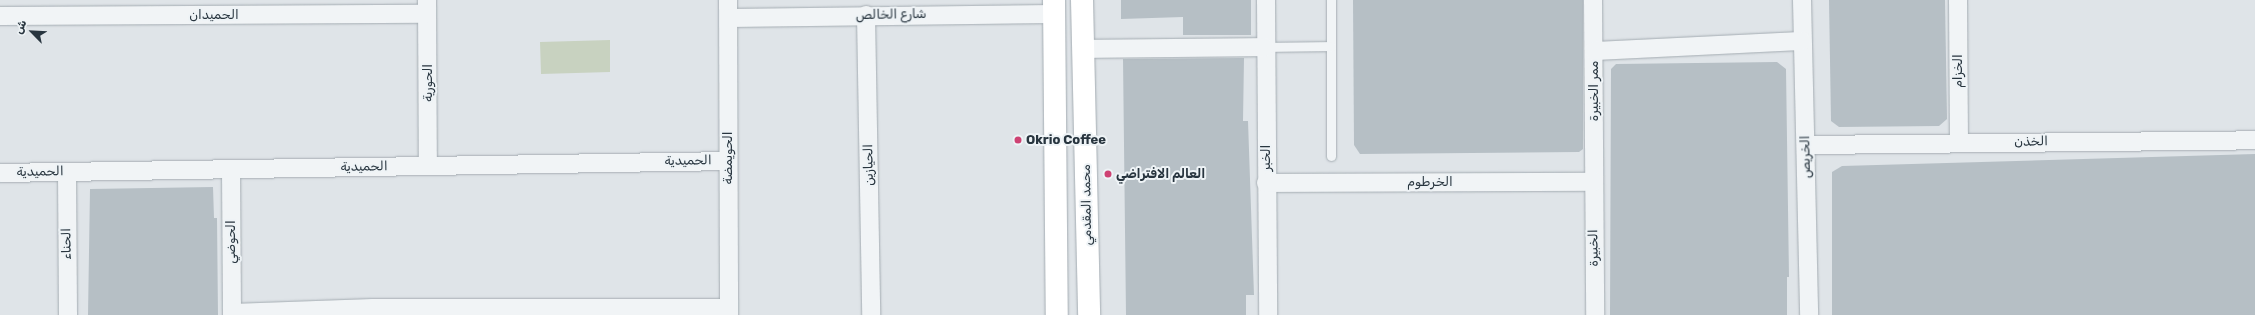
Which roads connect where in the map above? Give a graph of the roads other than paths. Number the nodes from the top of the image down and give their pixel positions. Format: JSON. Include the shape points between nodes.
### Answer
{"nodes":[{"id":1,"x":728,"y":0,"type":"edge"},
{"id":2,"x":1082,"y":0,"type":"edge"},
{"id":3,"x":1266,"y":0,"type":"edge"},
{"id":4,"x":1331,"y":0,"type":"edge"},
{"id":5,"x":1593,"y":0,"type":"edge"},
{"id":6,"x":1802,"y":0,"type":"edge"},
{"id":7,"x":1958,"y":0,"type":"edge"},
{"id":8,"x":427,"y":7,"type":"edge"},
{"id":9,"x":1054,"y":7,"type":"edge"},
{"id":10,"x":866,"y":15,"type":"junction"},
{"id":11,"x":0,"y":16,"type":"edge"},
{"id":12,"x":729,"y":18,"type":"junction"},
{"id":13,"x":1802,"y":41,"type":"junction"},
{"id":14,"x":1331,"y":46,"type":"junction"},
{"id":15,"x":1265,"y":47,"type":"junction"},
{"id":16,"x":1083,"y":49,"type":"junction"},
{"id":17,"x":1594,"y":51,"type":"junction"},
{"id":18,"x":2255,"y":140,"type":"edge"},
{"id":19,"x":1959,"y":143,"type":"junction"},
{"id":20,"x":1806,"y":145,"type":"junction"},
{"id":21,"x":1331,"y":156,"type":"dead end"},
{"id":22,"x":728,"y":161,"type":"junction"},
{"id":23,"x":428,"y":166,"type":"junction"},
{"id":24,"x":231,"y":169,"type":"junction"},
{"id":25,"x":67,"y":172,"type":"junction"},
{"id":26,"x":0,"y":173,"type":"edge"},
{"id":27,"x":1594,"y":182,"type":"junction"},
{"id":28,"x":1266,"y":183,"type":"junction"},
{"id":29,"x":373,"y":312,"type":"edge"},
{"id":30,"x":729,"y":312,"type":"edge"},
{"id":31,"x":232,"y":314,"type":"edge"},
{"id":32,"x":68,"y":315,"type":"edge"},
{"id":33,"x":871,"y":315,"type":"edge"},
{"id":34,"x":1057,"y":315,"type":"edge"},
{"id":35,"x":1089,"y":315,"type":"edge"},
{"id":36,"x":1268,"y":315,"type":"edge"},
{"id":37,"x":1595,"y":315,"type":"edge"},
{"id":38,"x":1809,"y":315,"type":"edge"}],
"edges":[{"from":1,"to":12,"type":"street","name":"الحويمضة"},
{"from":2,"to":16,"type":"street","name":"محمد المقدمي"},
{"from":3,"to":15,"type":"street","name":"الخبر"},
{"from":4,"to":14,"type":"lane"},
{"from":5,"to":17,"type":"street","name":"ممر الخبيرة"},
{"from":6,"to":13,"type":"street","name":"الخريص"},
{"from":7,"to":19,"type":"street","name":"الخزام"},
{"from":8,"to":11,"type":"street","name":"الحميدان"},
{"from":8,"to":23,"type":"street","name":"الحورية"},
{"from":9,"to":10,"type":"street","name":"شارع الخالص"},
{"from":9,"to":34,"type":"street"},
{"from":10,"to":12,"type":"street","name":"شارع الخالص"},
{"from":10,"to":33,"type":"street","name":"الحيازين"},
{"from":12,"to":22,"type":"street","name":"الحويمضة"},
{"from":13,"to":17,"type":"street"},
{"from":13,"to":20,"type":"street","name":"الخريص"},
{"from":14,"to":15,"type":"lane"},
{"from":14,"to":21,"type":"lane"},
{"from":15,"to":16,"type":"street"},
{"from":15,"to":28,"type":"street","name":"الخبر"},
{"from":16,"to":35,"type":"street","name":"محمد المقدمي"},
{"from":17,"to":27,"type":"street","name":"ممر الخبيرة"},
{"from":18,"to":19,"type":"street","name":"الخذن"},
{"from":19,"to":20,"type":"street","name":"الخذن"},
{"from":20,"to":38,"type":"street","name":"الخريص"},
{"from":22,"to":23,"type":"street","name":"الحميدية"},
{"from":22,"to":30,"type":"street","name":"الحويمضة"},
{"from":23,"to":24,"type":"street","name":"الحميدية"},
{"from":24,"to":25,"type":"street","name":"الحميدية"},
{"from":24,"to":31,"type":"street","name":"الحوضي"},
{"from":25,"to":26,"type":"street","name":"الحميدية"},
{"from":25,"to":32,"type":"street","name":"الحناء"},
{"from":27,"to":28,"type":"street","name":"الخرطوم"},
{"from":27,"to":37,"type":"street","name":"الخبيرة"},
{"from":28,"to":36,"type":"street","name":"الخبر"},
{"from":29,"to":30,"type":"street"},
{"from":29,"to":31,"type":"street"}]}
